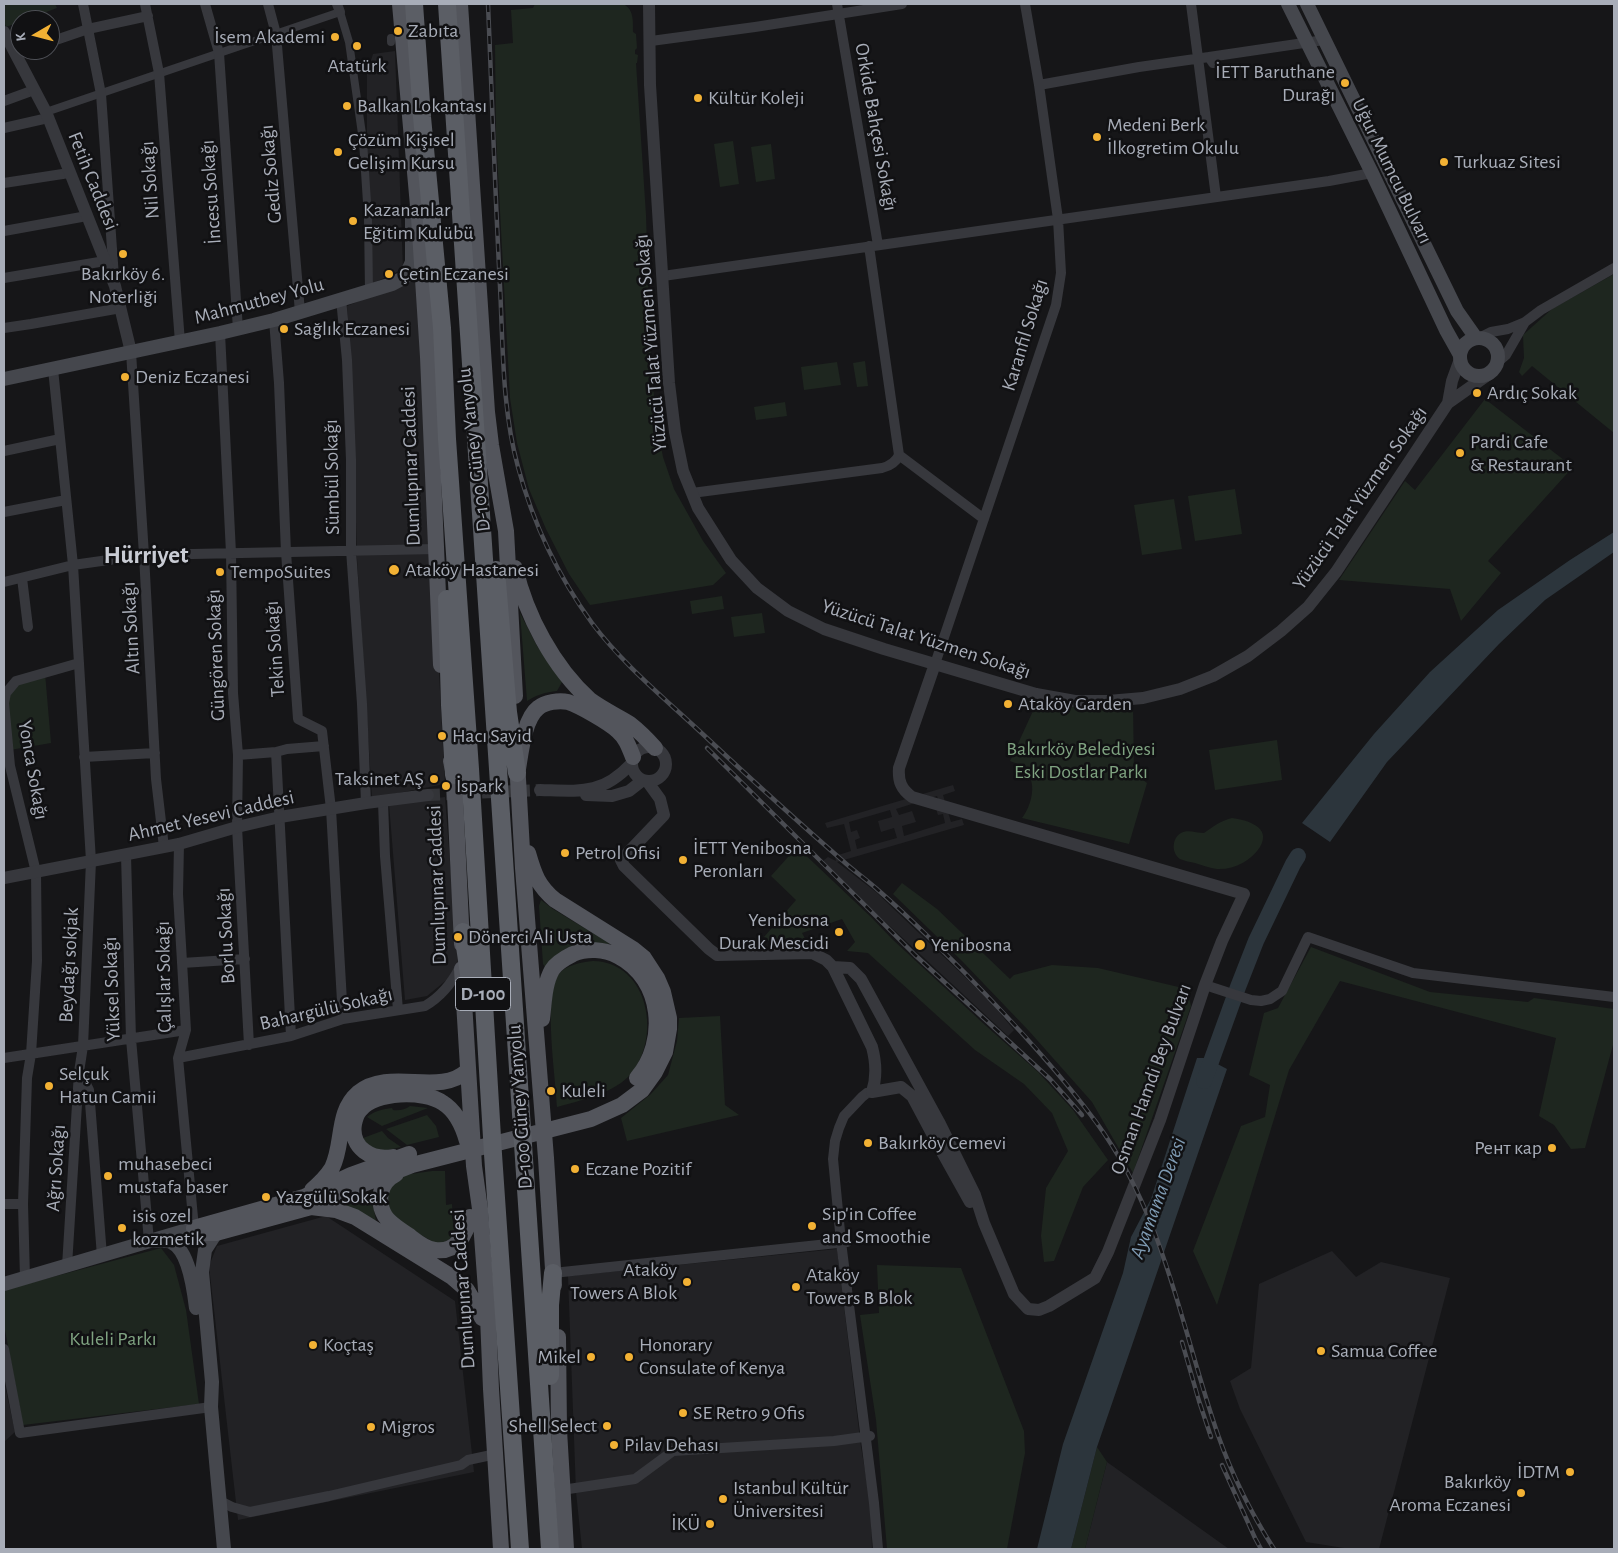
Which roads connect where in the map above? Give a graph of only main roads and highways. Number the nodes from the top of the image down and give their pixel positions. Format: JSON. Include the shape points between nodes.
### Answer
{"nodes":[{"id":1,"x":400,"y":4,"type":"edge"},
{"id":2,"x":414,"y":4,"type":"edge"},
{"id":3,"x":447,"y":4,"type":"edge"},
{"id":4,"x":460,"y":4,"type":"edge"},
{"id":5,"x":1288,"y":4,"type":"edge"},
{"id":6,"x":1307,"y":4,"type":"edge"},
{"id":7,"x":414,"y":159,"type":"junction"},
{"id":8,"x":1477,"y":338,"type":"junction"},
{"id":9,"x":1460,"y":357,"type":"junction"},
{"id":10,"x":4,"y":379,"type":"edge"},
{"id":11,"x":447,"y":439,"type":"junction"},
{"id":12,"x":477,"y":456,"type":"junction"},
{"id":13,"x":506,"y":530,"type":"junction"},
{"id":14,"x":655,"y":748,"type":"road end"},
{"id":15,"x":632,"y":760,"type":"road end"},
{"id":16,"x":516,"y":774,"type":"junction"},
{"id":17,"x":454,"y":775,"type":"junction"},
{"id":18,"x":519,"y":820,"type":"junction"},
{"id":19,"x":463,"y":932,"type":"junction"},
{"id":20,"x":641,"y":965,"type":"junction"},
{"id":21,"x":538,"y":1063,"type":"junction"},
{"id":22,"x":467,"y":1071,"type":"junction"},
{"id":23,"x":493,"y":1154,"type":"junction"},
{"id":24,"x":411,"y":1160,"type":"junction"},
{"id":25,"x":474,"y":1166,"type":"junction"},
{"id":26,"x":308,"y":1202,"type":"junction"},
{"id":27,"x":470,"y":1217,"type":"junction"},
{"id":28,"x":194,"y":1228,"type":"junction"},
{"id":29,"x":216,"y":1233,"type":"junction"},
{"id":30,"x":149,"y":1241,"type":"junction"},
{"id":31,"x":552,"y":1273,"type":"junction"},
{"id":32,"x":4,"y":1284,"type":"edge"},
{"id":33,"x":482,"y":1318,"type":"junction"},
{"id":34,"x":491,"y":1389,"type":"junction"},
{"id":35,"x":211,"y":1407,"type":"junction"},
{"id":36,"x":549,"y":1531,"type":"junction"},
{"id":37,"x":224,"y":1549,"type":"edge"},
{"id":38,"x":501,"y":1549,"type":"edge"},
{"id":39,"x":520,"y":1549,"type":"edge"},
{"id":40,"x":550,"y":1549,"type":"edge"},
{"id":41,"x":566,"y":1549,"type":"edge"}],
"edges":[{"from":1,"to":7,"type":"main road","name":"Dumlupınar Caddesi"},
{"from":2,"to":11,"type":"highway","number":"D-100","via":[[442,328]]},
{"from":3,"to":12,"type":"highway","number":"D-100"},
{"from":4,"to":13,"type":"main road","name":"D-100 Güney Yanyolu","via":[[488,412]]},
{"from":5,"to":9,"type":"main road","name":"Uğur Mumcu Bulvarı"},
{"from":6,"to":8,"type":"main road","name":"Uğur Mumcu Bulvarı","via":[[1457,311]]},
{"from":7,"to":10,"type":"main road","name":"Mahmutbey Yolu","via":[[412,262],[405,277],[392,284],[238,329]]},
{"from":7,"to":17,"type":"main road","name":"Dumlupınar Caddesi","via":[[428,357],[440,656]]},
{"from":8,"to":9,"type":"main road","via":[[1465,344]]},
{"from":8,"to":9,"type":"main road","via":[[1488,340],[1494,346],[1498,354],[1494,368],[1483,376],[1471,374],[1462,365]]},
{"from":11,"to":17,"type":"highway","via":[[445,555]]},
{"from":11,"to":23,"type":"highway","number":"D-100"},
{"from":12,"to":16,"type":"highway","via":[[490,515]]},
{"from":12,"to":36,"type":"highway","number":"D-100"},
{"from":13,"to":14,"type":"main road","via":[[521,589],[547,647],[571,680],[591,700],[630,724]]},
{"from":13,"to":16,"type":"main road","name":"D-100 Güney Yanyolu","via":[[517,734]]},
{"from":15,"to":16,"type":"main road","via":[[628,743],[619,731],[568,702],[554,702],[538,707],[528,722]]},
{"from":16,"to":18,"type":"main road","name":"D-100 Güney Yanyolu"},
{"from":17,"to":19,"type":"main road","name":"Dumlupınar Caddesi"},
{"from":18,"to":20,"type":"main road","via":[[534,873],[544,891],[626,944]]},
{"from":18,"to":21,"type":"main road","name":"D-100 Güney Yanyolu"},
{"from":19,"to":22,"type":"main road","name":"Dumlupınar Caddesi"},
{"from":19,"to":23,"type":"highway"},
{"from":20,"to":21,"type":"main road","via":[[595,950],[575,953],[557,965],[546,984]]},
{"from":20,"to":24,"type":"main road","via":[[656,1011],[656,1037],[648,1062],[634,1082],[580,1116]]},
{"from":21,"to":31,"type":"main road","name":"D-100 Güney Yanyolu"},
{"from":22,"to":25,"type":"main road","name":"Dumlupınar Caddesi"},
{"from":22,"to":26,"type":"main road","via":[[444,1082],[393,1081],[379,1083],[358,1093],[345,1113],[333,1166]]},
{"from":23,"to":39,"type":"highway","number":"D-100"},
{"from":24,"to":25,"type":"main road","via":[[366,1154],[354,1139],[355,1118],[359,1110],[372,1100],[401,1094],[438,1100],[450,1108],[460,1122]]},
{"from":24,"to":26,"type":"main road","via":[[342,1194]]},
{"from":24,"to":27,"type":"main road","via":[[390,1177],[381,1190],[384,1215],[394,1226],[428,1248],[445,1250],[464,1236]]},
{"from":25,"to":27,"type":"main road","via":[[470,1182]]},
{"from":25,"to":34,"type":"main road","name":"Dumlupınar Caddesi","via":[[484,1250]]},
{"from":26,"to":28,"type":"main road"},
{"from":26,"to":29,"type":"main road"},
{"from":26,"to":33,"type":"main road","via":[[355,1217],[452,1277],[467,1290]]},
{"from":27,"to":33,"type":"main road"},
{"from":28,"to":29,"type":"main road","via":[[199,1233]]},
{"from":28,"to":30,"type":"main road"},
{"from":29,"to":35,"type":"main road","via":[[205,1250],[202,1272],[212,1382]]},
{"from":30,"to":32,"type":"main road"},
{"from":30,"to":35,"type":"main road","via":[[172,1242],[185,1260],[196,1306],[206,1392]]},
{"from":31,"to":36,"type":"highway","via":[[552,1496]]},
{"from":31,"to":41,"type":"main road","name":"D-100 Güney Yanyolu","via":[[559,1357],[559,1430]]},
{"from":33,"to":34,"type":"main road"},
{"from":34,"to":38,"type":"main road","name":"Dumlupınar Caddesi"},
{"from":35,"to":37,"type":"main road"},
{"from":36,"to":40,"type":"highway","number":"D-100"}]}
